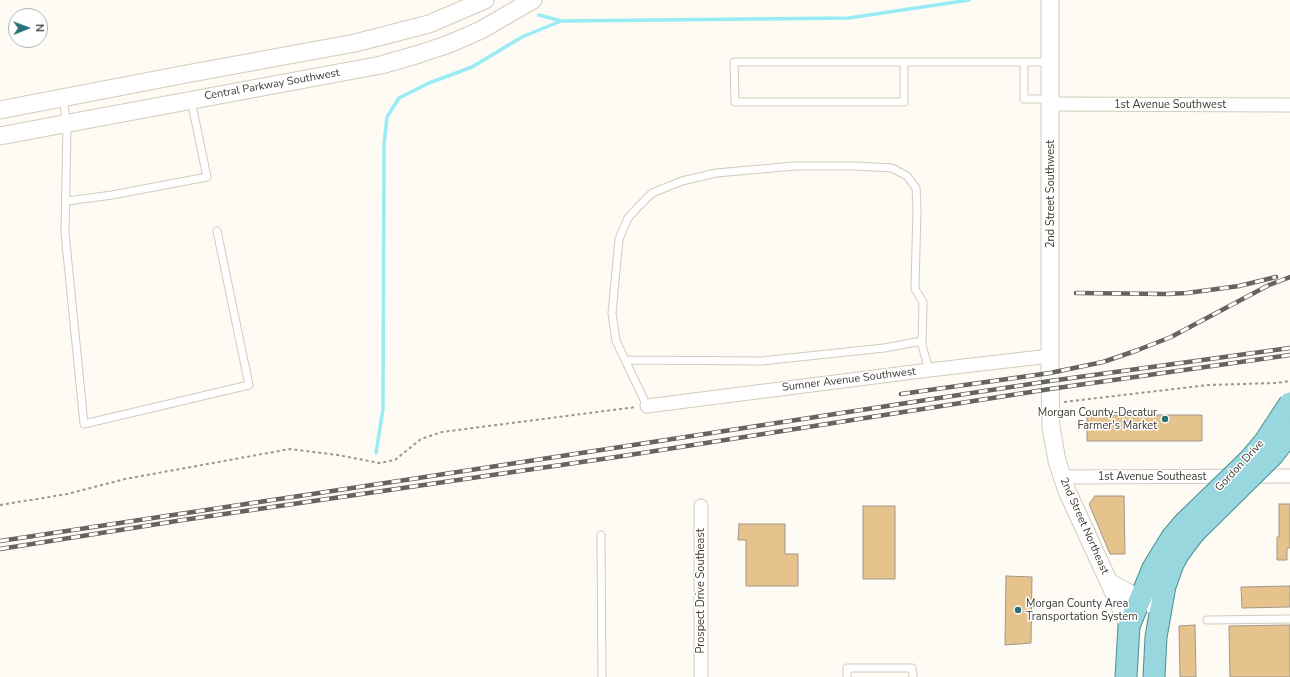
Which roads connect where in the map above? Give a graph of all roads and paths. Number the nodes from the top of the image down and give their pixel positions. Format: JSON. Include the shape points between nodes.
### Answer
{"nodes":[{"id":1,"x":485,"y":0,"type":"edge"},
{"id":2,"x":533,"y":0,"type":"edge"},
{"id":3,"x":1050,"y":0,"type":"edge"},
{"id":4,"x":904,"y":62,"type":"junction"},
{"id":5,"x":1024,"y":62,"type":"junction"},
{"id":6,"x":1051,"y":62,"type":"junction"},
{"id":7,"x":63,"y":99,"type":"junction"},
{"id":8,"x":190,"y":100,"type":"junction"},
{"id":9,"x":1051,"y":101,"type":"junction"},
{"id":10,"x":1290,"y":105,"type":"edge"},
{"id":11,"x":0,"y":110,"type":"edge"},
{"id":12,"x":67,"y":124,"type":"junction"},
{"id":13,"x":0,"y":136,"type":"edge"},
{"id":14,"x":67,"y":201,"type":"junction"},
{"id":15,"x":217,"y":231,"type":"dead end"},
{"id":16,"x":922,"y":341,"type":"junction"},
{"id":17,"x":1050,"y":356,"type":"junction"},
{"id":18,"x":625,"y":360,"type":"junction"},
{"id":19,"x":929,"y":370,"type":"junction"},
{"id":20,"x":1290,"y":381,"type":"edge"},
{"id":21,"x":1050,"y":395,"type":"junction"},
{"id":22,"x":1290,"y":403,"type":"edge"},
{"id":23,"x":648,"y":406,"type":"junction"},
{"id":24,"x":1290,"y":432,"type":"edge"},
{"id":25,"x":1290,"y":476,"type":"edge"},
{"id":26,"x":1062,"y":477,"type":"junction"},
{"id":27,"x":0,"y":505,"type":"edge"},
{"id":28,"x":701,"y":506,"type":"dead end"},
{"id":29,"x":1189,"y":528,"type":"junction"},
{"id":30,"x":601,"y":535,"type":"dead end"},
{"id":31,"x":1109,"y":582,"type":"junction"},
{"id":32,"x":1140,"y":599,"type":"junction"},
{"id":33,"x":1160,"y":608,"type":"junction"},
{"id":34,"x":1290,"y":619,"type":"edge"},
{"id":35,"x":1207,"y":620,"type":"dead end"},
{"id":36,"x":1129,"y":626,"type":"junction"},
{"id":37,"x":602,"y":677,"type":"edge"},
{"id":38,"x":701,"y":677,"type":"edge"},
{"id":39,"x":847,"y":677,"type":"edge"},
{"id":40,"x":913,"y":677,"type":"edge"},
{"id":41,"x":1126,"y":677,"type":"edge"},
{"id":42,"x":1154,"y":677,"type":"edge"}],
"edges":[{"from":1,"to":7,"type":"street","via":[[429,24],[355,43]]},
{"from":2,"to":8,"type":"street","name":"Central Parkway Southwest","via":[[481,30],[416,55],[381,65]]},
{"from":3,"to":6,"type":"street","name":"2nd Street Southwest"},
{"from":4,"to":4,"type":"lane","via":[[904,102],[735,102],[734,62]]},
{"from":4,"to":5,"type":"lane"},
{"from":5,"to":6,"type":"lane"},
{"from":5,"to":9,"type":"lane","via":[[1024,99]]},
{"from":6,"to":9,"type":"street","name":"2nd Street Southwest"},
{"from":7,"to":11,"type":"street"},
{"from":7,"to":12,"type":"lane"},
{"from":8,"to":12,"type":"street","name":"Central Parkway Southwest"},
{"from":8,"to":14,"type":"lane","via":[[207,177]]},
{"from":9,"to":10,"type":"street","name":"1st Avenue Southwest"},
{"from":9,"to":17,"type":"street","name":"2nd Street Southwest"},
{"from":12,"to":13,"type":"street","name":"Central Parkway Southwest"},
{"from":12,"to":14,"type":"lane"},
{"from":14,"to":15,"type":"lane","via":[[65,233],[84,424],[249,385]]},
{"from":16,"to":18,"type":"lane","via":[[884,348],[761,361]]},
{"from":16,"to":18,"type":"lane","via":[[923,302],[915,290],[916,188],[907,176],[892,168],[795,166],[716,173],[682,181],[652,193],[638,206],[628,218],[619,238],[612,313],[616,341]]},
{"from":16,"to":19,"type":"lane"},
{"from":17,"to":19,"type":"street","name":"Sumner Avenue Southwest"},
{"from":17,"to":21,"type":"street","name":"2nd Street Southwest"},
{"from":18,"to":23,"type":"lane"},
{"from":19,"to":23,"type":"street","name":"Sumner Avenue Southwest"},
{"from":20,"to":21,"type":"path","via":[[1208,385],[1063,402]]},
{"from":21,"to":26,"type":"street","name":"2nd Street Northeast","via":[[1051,428]]},
{"from":22,"to":29,"type":"main road","name":"Gordon Drive","bridge":true,"via":[[1265,441]]},
{"from":23,"to":27,"type":"path","via":[[442,432],[421,439],[395,460],[379,463],[290,449]]},
{"from":24,"to":29,"type":"main road","name":"Gordon Drive","bridge":true,"via":[[1273,455]]},
{"from":25,"to":26,"type":"street","name":"1st Avenue Southeast"},
{"from":26,"to":31,"type":"street","name":"2nd Street Northeast"},
{"from":28,"to":38,"type":"street","name":"Prospect Drive Southeast"},
{"from":29,"to":32,"type":"main road","via":[[1162,552]]},
{"from":29,"to":33,"type":"main road","via":[[1186,543],[1173,564],[1165,586]]},
{"from":30,"to":37,"type":"lane"},
{"from":31,"to":32,"type":"street","name":"2nd Street Northeast"},
{"from":31,"to":36,"type":"street"},
{"from":32,"to":33,"type":"street","name":"2nd Street Northeast"},
{"from":32,"to":36,"type":"main road"},
{"from":33,"to":42,"type":"main road"},
{"from":34,"to":35,"type":"lane"},
{"from":36,"to":41,"type":"main road"},
{"from":39,"to":40,"type":"lane","via":[[847,668],[912,668]]}]}
